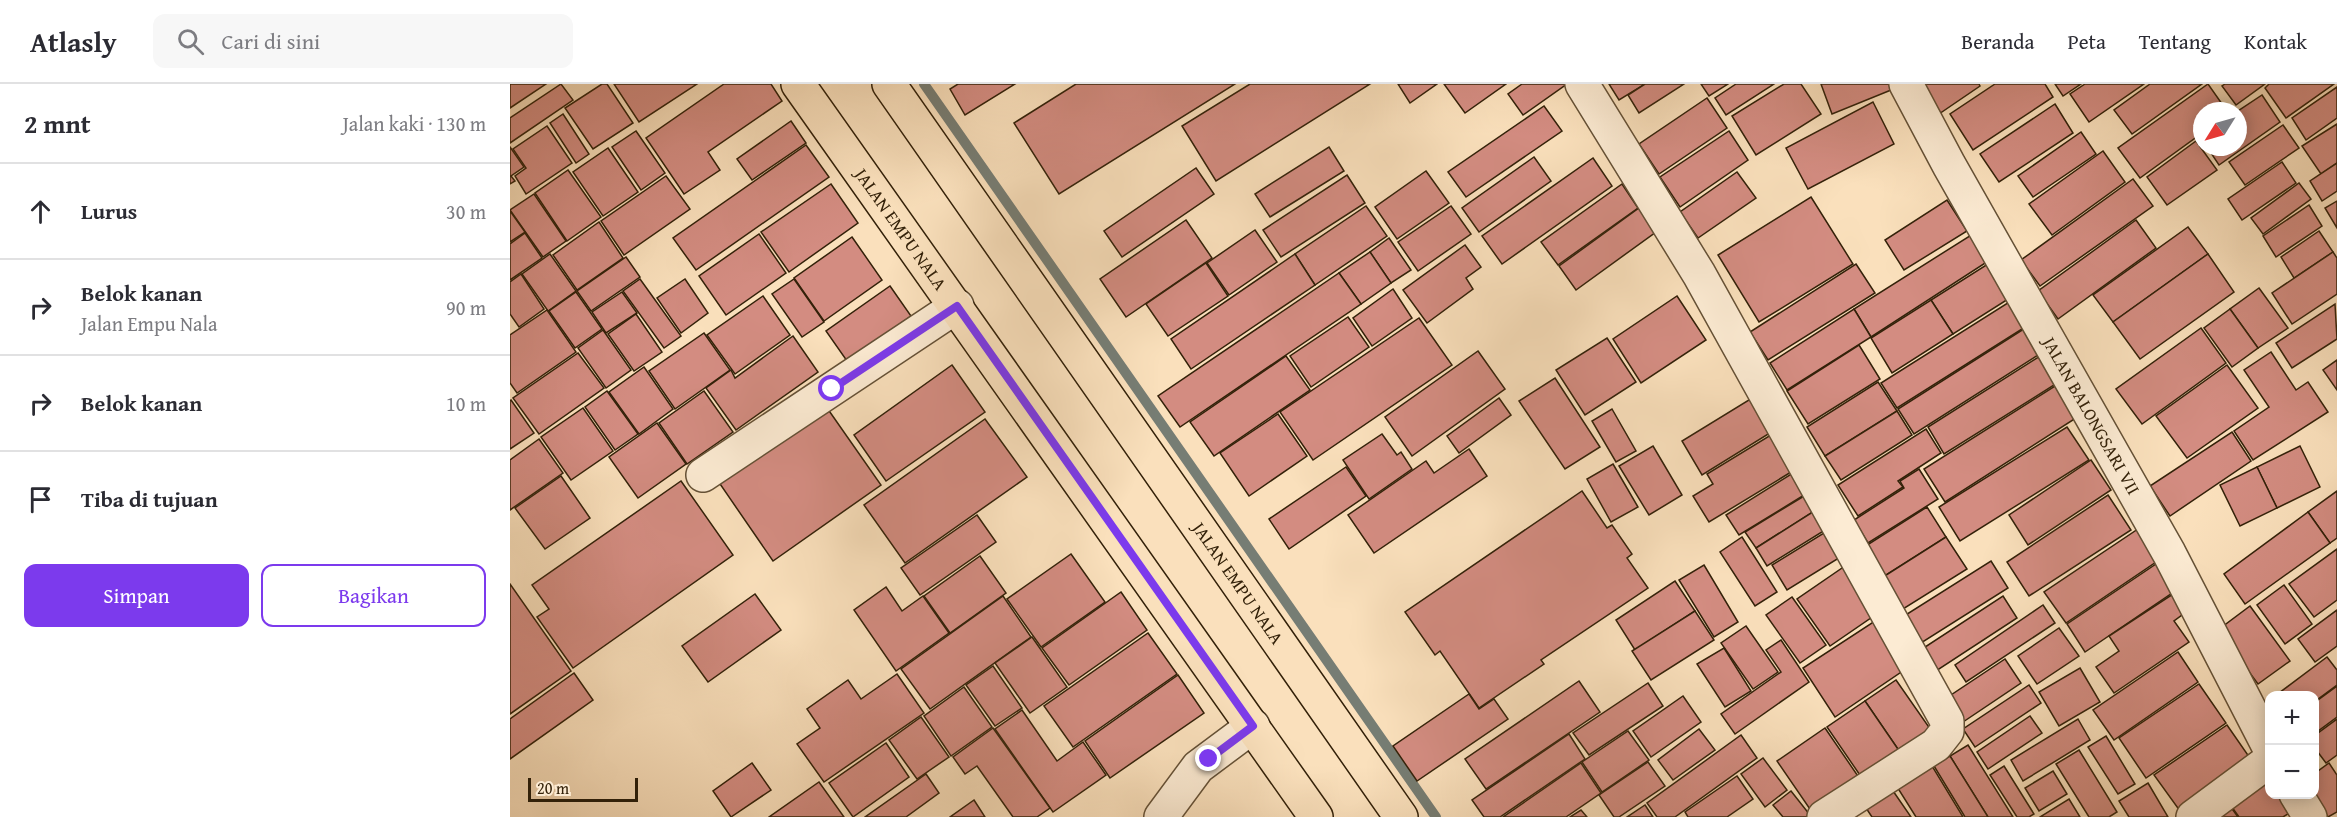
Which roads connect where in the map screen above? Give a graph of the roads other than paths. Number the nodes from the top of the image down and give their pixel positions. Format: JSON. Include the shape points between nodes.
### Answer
{"nodes":[{"id":1,"x":798,"y":84,"type":"edge"},
{"id":2,"x":889,"y":84,"type":"edge"},
{"id":3,"x":1582,"y":84,"type":"edge"},
{"id":4,"x":1906,"y":84,"type":"edge"},
{"id":5,"x":957,"y":306,"type":"junction"},
{"id":6,"x":703,"y":475,"type":"dead end"},
{"id":7,"x":1253,"y":726,"type":"junction"},
{"id":8,"x":2268,"y":745,"type":"edge"},
{"id":9,"x":2265,"y":764,"type":"edge"},
{"id":10,"x":2299,"y":799,"type":"edge"},
{"id":11,"x":1161,"y":817,"type":"edge"},
{"id":12,"x":1316,"y":817,"type":"edge"},
{"id":13,"x":1401,"y":817,"type":"edge"},
{"id":14,"x":1824,"y":817,"type":"edge"},
{"id":15,"x":2193,"y":817,"type":"edge"},
{"id":16,"x":2310,"y":817,"type":"edge"}],
"edges":[{"from":1,"to":5,"type":"main road","name":"JALAN EMPU NALA"},
{"from":2,"to":13,"type":"main road","name":"JALAN EMPU NALA"},
{"from":3,"to":14,"type":"street","via":[[1699,274],[1947,722],[1947,731],[1936,745]]},
{"from":4,"to":8,"type":"street","name":"JALAN BALONGSARI VII","via":[[2169,553]]},
{"from":5,"to":6,"type":"street"},
{"from":5,"to":7,"type":"main road","name":"JALAN EMPU NALA"},
{"from":7,"to":11,"type":"street","via":[[1198,767]]},
{"from":7,"to":12,"type":"main road","name":"JALAN EMPU NALA"},
{"from":9,"to":15,"type":"street"},
{"from":10,"to":16,"type":"street"}]}
